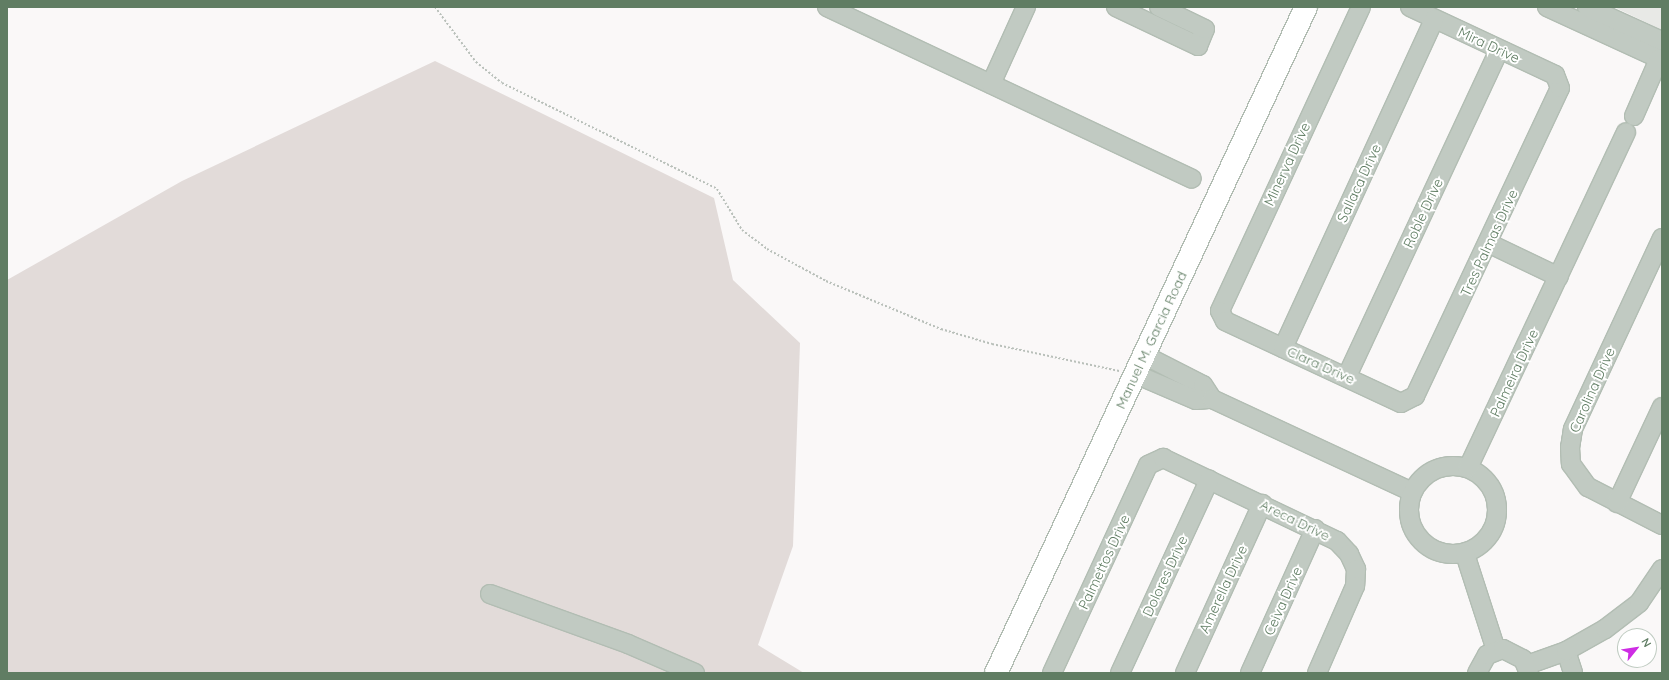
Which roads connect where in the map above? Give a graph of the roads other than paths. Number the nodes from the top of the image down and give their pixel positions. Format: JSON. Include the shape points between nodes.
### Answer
{"nodes":[{"id":1,"x":827,"y":7,"type":"edge"},
{"id":2,"x":1026,"y":7,"type":"edge"},
{"id":3,"x":1116,"y":7,"type":"edge"},
{"id":4,"x":1159,"y":7,"type":"edge"},
{"id":5,"x":1306,"y":7,"type":"edge"},
{"id":6,"x":1361,"y":7,"type":"edge"},
{"id":7,"x":1410,"y":7,"type":"edge"},
{"id":8,"x":1547,"y":7,"type":"edge"},
{"id":9,"x":1587,"y":7,"type":"edge"},
{"id":10,"x":1434,"y":19,"type":"junction"},
{"id":11,"x":1662,"y":41,"type":"edge"},
{"id":12,"x":1499,"y":50,"type":"junction"},
{"id":13,"x":1661,"y":60,"type":"edge"},
{"id":14,"x":991,"y":84,"type":"junction"},
{"id":15,"x":1560,"y":88,"type":"joint"},
{"id":16,"x":1192,"y":179,"type":"dead end"},
{"id":17,"x":1662,"y":238,"type":"edge"},
{"id":18,"x":1490,"y":244,"type":"junction"},
{"id":19,"x":1559,"y":277,"type":"junction"},
{"id":20,"x":1225,"y":321,"type":"joint"},
{"id":21,"x":1283,"y":348,"type":"junction"},
{"id":22,"x":1139,"y":364,"type":"junction"},
{"id":23,"x":1347,"y":376,"type":"junction"},
{"id":24,"x":1415,"y":396,"type":"joint"},
{"id":25,"x":1662,"y":407,"type":"edge"},
{"id":26,"x":1163,"y":458,"type":"joint"},
{"id":27,"x":1468,"y":468,"type":"junction"},
{"id":28,"x":1210,"y":480,"type":"junction"},
{"id":29,"x":1412,"y":492,"type":"junction"},
{"id":30,"x":1617,"y":503,"type":"junction"},
{"id":31,"x":1262,"y":504,"type":"junction"},
{"id":32,"x":1662,"y":525,"type":"edge"},
{"id":33,"x":1315,"y":529,"type":"junction"},
{"id":34,"x":1465,"y":554,"type":"junction"},
{"id":35,"x":1662,"y":569,"type":"edge"},
{"id":36,"x":490,"y":594,"type":"dead end"},
{"id":37,"x":1496,"y":650,"type":"junction"},
{"id":38,"x":1566,"y":652,"type":"junction"},
{"id":39,"x":1528,"y":669,"type":"edge"},
{"id":40,"x":695,"y":673,"type":"edge"},
{"id":41,"x":996,"y":673,"type":"edge"},
{"id":42,"x":1052,"y":673,"type":"edge"},
{"id":43,"x":1120,"y":673,"type":"edge"},
{"id":44,"x":1185,"y":673,"type":"edge"},
{"id":45,"x":1250,"y":673,"type":"edge"},
{"id":46,"x":1317,"y":673,"type":"edge"},
{"id":47,"x":1477,"y":673,"type":"edge"},
{"id":48,"x":1573,"y":673,"type":"edge"}],
"edges":[{"from":1,"to":14,"type":"street"},
{"from":2,"to":14,"type":"street"},
{"from":3,"to":4,"type":"street","via":[[1198,46],[1205,29]]},
{"from":5,"to":22,"type":"main road","name":"Manuel M. Garcia Road"},
{"from":6,"to":20,"type":"street","name":"Minerva Drive","via":[[1220,308]]},
{"from":7,"to":10,"type":"street","name":"Mira Drive"},
{"from":8,"to":13,"type":"street"},
{"from":9,"to":11,"type":"street"},
{"from":10,"to":12,"type":"street","name":"Mira Drive"},
{"from":10,"to":21,"type":"street","name":"Sallaca Drive"},
{"from":12,"to":15,"type":"street","name":"Mira Drive","via":[[1555,75]]},
{"from":12,"to":23,"type":"street","name":"Roble Drive"},
{"from":13,"to":19,"type":"street","name":"Palmeira Drive"},
{"from":14,"to":16,"type":"street"},
{"from":15,"to":18,"type":"street","name":"Tres Palmas Drive"},
{"from":17,"to":30,"type":"street","name":"Carolina Drive","via":[[1573,429],[1571,464],[1578,478],[1598,495]]},
{"from":18,"to":19,"type":"street"},
{"from":18,"to":24,"type":"street","name":"Tres Palmas Drive"},
{"from":19,"to":27,"type":"street","name":"Palmeira Drive"},
{"from":20,"to":21,"type":"street","name":"Clara Drive"},
{"from":21,"to":23,"type":"street","name":"Clara Drive"},
{"from":22,"to":29,"type":"street","via":[[1196,400],[1212,399]]},
{"from":22,"to":41,"type":"main road","name":"Manuel M. Garcia Road"},
{"from":23,"to":24,"type":"street","name":"Clara Drive","via":[[1401,403]]},
{"from":25,"to":30,"type":"street"},
{"from":26,"to":28,"type":"street","name":"Areca Drive"},
{"from":26,"to":42,"type":"street","name":"Palmettos Drive","via":[[1148,466]]},
{"from":27,"to":29,"type":"street","via":[[1442,467],[1429,472]]},
{"from":27,"to":34,"type":"street","via":[[1488,483],[1498,506],[1497,519],[1486,541]]},
{"from":28,"to":31,"type":"street","name":"Areca Drive"},
{"from":28,"to":43,"type":"street","name":"Dolores Drive"},
{"from":29,"to":34,"type":"street","via":[[1410,520],[1419,540],[1443,553]]},
{"from":30,"to":32,"type":"street","name":"Carolina Drive"},
{"from":31,"to":33,"type":"street","name":"Areca Drive"},
{"from":31,"to":44,"type":"street","name":"Amerella Drive"},
{"from":33,"to":45,"type":"street","name":"Ceiva Drive"},
{"from":33,"to":46,"type":"street","name":"Areca Drive","via":[[1337,541],[1356,569],[1355,586],[1347,609]]},
{"from":34,"to":37,"type":"street"},
{"from":35,"to":38,"type":"street","via":[[1639,603],[1606,628]]},
{"from":36,"to":40,"type":"street","via":[[628,644]]},
{"from":37,"to":39,"type":"street","via":[[1517,654]]},
{"from":37,"to":47,"type":"street","via":[[1486,655]]},
{"from":38,"to":39,"type":"street"},
{"from":38,"to":48,"type":"street"}]}
